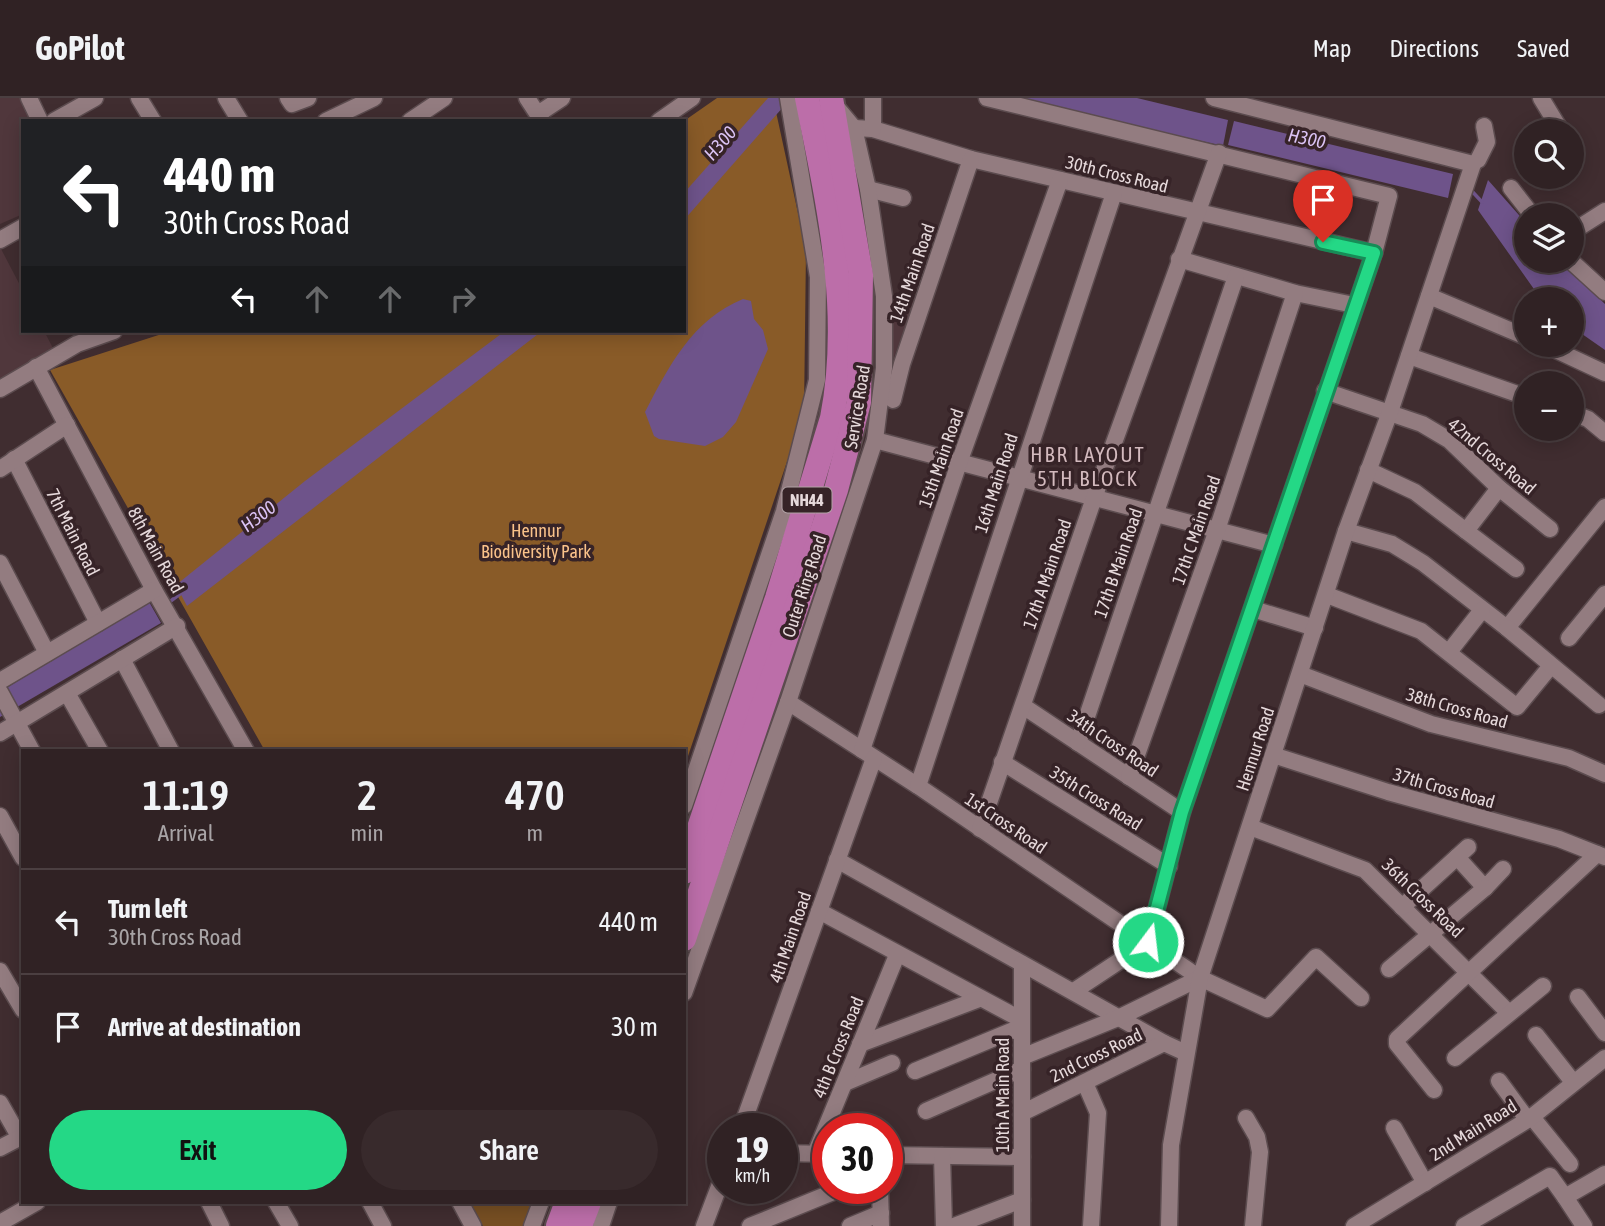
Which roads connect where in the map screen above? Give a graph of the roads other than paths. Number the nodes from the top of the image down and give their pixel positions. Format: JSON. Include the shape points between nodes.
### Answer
{"nodes":[{"id":1,"x":29,"y":98,"type":"edge"},
{"id":2,"x":95,"y":98,"type":"edge"},
{"id":3,"x":139,"y":98,"type":"edge"},
{"id":4,"x":226,"y":98,"type":"edge"},
{"id":5,"x":288,"y":98,"type":"edge"},
{"id":6,"x":309,"y":98,"type":"edge"},
{"id":7,"x":373,"y":98,"type":"edge"},
{"id":8,"x":444,"y":98,"type":"edge"},
{"id":9,"x":527,"y":98,"type":"edge"},
{"id":10,"x":562,"y":98,"type":"edge"},
{"id":11,"x":692,"y":98,"type":"edge"},
{"id":12,"x":873,"y":98,"type":"edge"},
{"id":13,"x":987,"y":98,"type":"edge"},
{"id":14,"x":1214,"y":98,"type":"edge"},
{"id":15,"x":1541,"y":98,"type":"edge"},
{"id":16,"x":1237,"y":101,"type":"edge"},
{"id":17,"x":809,"y":102,"type":"edge"},
{"id":18,"x":424,"y":110,"type":"edge"},
{"id":19,"x":233,"y":118,"type":"edge"},
{"id":20,"x":540,"y":118,"type":"edge"},
{"id":21,"x":39,"y":119,"type":"edge"},
{"id":22,"x":58,"y":119,"type":"edge"},
{"id":23,"x":152,"y":119,"type":"edge"},
{"id":24,"x":330,"y":119,"type":"edge"},
{"id":25,"x":662,"y":119,"type":"edge"},
{"id":26,"x":1554,"y":119,"type":"edge"},
{"id":27,"x":1484,"y":126,"type":"dead end"},
{"id":28,"x":854,"y":128,"type":"junction"},
{"id":29,"x":873,"y":129,"type":"junction"},
{"id":30,"x":1219,"y":153,"type":"junction"},
{"id":31,"x":971,"y":159,"type":"junction"},
{"id":32,"x":1474,"y":167,"type":"junction"},
{"id":33,"x":1060,"y":180,"type":"junction"},
{"id":34,"x":1511,"y":188,"type":"dead end"},
{"id":35,"x":868,"y":189,"type":"junction"},
{"id":36,"x":1114,"y":193,"type":"junction"},
{"id":37,"x":904,"y":198,"type":"dead end"},
{"id":38,"x":1523,"y":203,"type":"edge"},
{"id":39,"x":1605,"y":211,"type":"edge"},
{"id":40,"x":1196,"y":213,"type":"junction"},
{"id":41,"x":1584,"y":224,"type":"edge"},
{"id":42,"x":21,"y":228,"type":"edge"},
{"id":43,"x":0,"y":240,"type":"edge"},
{"id":44,"x":1374,"y":253,"type":"junction"},
{"id":45,"x":1179,"y":259,"type":"junction"},
{"id":46,"x":1584,"y":273,"type":"edge"},
{"id":47,"x":1236,"y":276,"type":"junction"},
{"id":48,"x":1605,"y":292,"type":"edge"},
{"id":49,"x":1294,"y":293,"type":"junction"},
{"id":50,"x":1429,"y":296,"type":"junction"},
{"id":51,"x":1354,"y":305,"type":"junction"},
{"id":52,"x":1514,"y":332,"type":"edge"},
{"id":53,"x":108,"y":333,"type":"edge"},
{"id":54,"x":1409,"y":356,"type":"junction"},
{"id":55,"x":1571,"y":357,"type":"edge"},
{"id":56,"x":902,"y":364,"type":"junction"},
{"id":57,"x":36,"y":367,"type":"junction"},
{"id":58,"x":884,"y":368,"type":"junction"},
{"id":59,"x":1605,"y":373,"type":"edge"},
{"id":60,"x":0,"y":389,"type":"edge"},
{"id":61,"x":1325,"y":391,"type":"junction"},
{"id":62,"x":1514,"y":393,"type":"edge"},
{"id":63,"x":893,"y":400,"type":"dead end"},
{"id":64,"x":1390,"y":412,"type":"junction"},
{"id":65,"x":1584,"y":418,"type":"edge"},
{"id":66,"x":67,"y":425,"type":"junction"},
{"id":67,"x":1605,"y":433,"type":"edge"},
{"id":68,"x":875,"y":440,"type":"junction"},
{"id":69,"x":14,"y":459,"type":"junction"},
{"id":70,"x":959,"y":463,"type":"junction"},
{"id":71,"x":0,"y":469,"type":"edge"},
{"id":72,"x":1368,"y":470,"type":"junction"},
{"id":73,"x":1017,"y":478,"type":"junction"},
{"id":74,"x":1499,"y":488,"type":"junction"},
{"id":75,"x":1094,"y":498,"type":"junction"},
{"id":76,"x":1605,"y":507,"type":"edge"},
{"id":77,"x":1155,"y":514,"type":"junction"},
{"id":78,"x":1550,"y":529,"type":"dead end"},
{"id":79,"x":1217,"y":530,"type":"junction"},
{"id":80,"x":1346,"y":531,"type":"junction"},
{"id":81,"x":1466,"y":531,"type":"junction"},
{"id":82,"x":1274,"y":545,"type":"junction"},
{"id":83,"x":0,"y":563,"type":"edge"},
{"id":84,"x":1516,"y":569,"type":"dead end"},
{"id":85,"x":154,"y":590,"type":"junction"},
{"id":86,"x":1605,"y":594,"type":"edge"},
{"id":87,"x":1327,"y":595,"type":"junction"},
{"id":88,"x":1252,"y":609,"type":"junction"},
{"id":89,"x":1482,"y":610,"type":"junction"},
{"id":90,"x":98,"y":623,"type":"junction"},
{"id":91,"x":177,"y":626,"type":"junction"},
{"id":92,"x":1315,"y":628,"type":"junction"},
{"id":93,"x":1507,"y":628,"type":"junction"},
{"id":94,"x":1569,"y":638,"type":"dead end"},
{"id":95,"x":1449,"y":652,"type":"junction"},
{"id":96,"x":47,"y":653,"type":"junction"},
{"id":97,"x":122,"y":659,"type":"junction"},
{"id":98,"x":1550,"y":667,"type":"junction"},
{"id":99,"x":1300,"y":674,"type":"junction"},
{"id":100,"x":0,"y":681,"type":"edge"},
{"id":101,"x":0,"y":692,"type":"edge"},
{"id":102,"x":66,"y":693,"type":"junction"},
{"id":103,"x":788,"y":702,"type":"junction"},
{"id":104,"x":1599,"y":705,"type":"dead end"},
{"id":105,"x":1023,"y":706,"type":"junction"},
{"id":106,"x":17,"y":723,"type":"junction"},
{"id":107,"x":0,"y":733,"type":"edge"},
{"id":108,"x":1078,"y":743,"type":"junction"},
{"id":109,"x":31,"y":749,"type":"edge"},
{"id":110,"x":99,"y":749,"type":"edge"},
{"id":111,"x":170,"y":749,"type":"edge"},
{"id":112,"x":245,"y":749,"type":"edge"},
{"id":113,"x":868,"y":754,"type":"junction"},
{"id":114,"x":1273,"y":755,"type":"junction"},
{"id":115,"x":1003,"y":762,"type":"junction"},
{"id":116,"x":1603,"y":768,"type":"edge"},
{"id":117,"x":1129,"y":777,"type":"junction"},
{"id":118,"x":688,"y":785,"type":"edge"},
{"id":119,"x":918,"y":786,"type":"junction"},
{"id":120,"x":1182,"y":812,"type":"junction"},
{"id":121,"x":0,"y":816,"type":"edge"},
{"id":122,"x":1250,"y":827,"type":"junction"},
{"id":123,"x":980,"y":829,"type":"junction"},
{"id":124,"x":21,"y":854,"type":"edge"},
{"id":125,"x":1601,"y":855,"type":"edge"},
{"id":126,"x":837,"y":860,"type":"junction"},
{"id":127,"x":686,"y":866,"type":"edge"},
{"id":128,"x":1169,"y":866,"type":"junction"},
{"id":129,"x":1503,"y":869,"type":"dead end"},
{"id":130,"x":1485,"y":888,"type":"junction"},
{"id":131,"x":1402,"y":907,"type":"junction"},
{"id":132,"x":819,"y":911,"type":"junction"},
{"id":133,"x":686,"y":934,"type":"edge"},
{"id":134,"x":1432,"y":934,"type":"junction"},
{"id":135,"x":1148,"y":942,"type":"junction"},
{"id":136,"x":897,"y":955,"type":"junction"},
{"id":137,"x":1022,"y":964,"type":"junction"},
{"id":138,"x":1389,"y":969,"type":"dead end"},
{"id":139,"x":0,"y":971,"type":"edge"},
{"id":140,"x":1470,"y":971,"type":"junction"},
{"id":141,"x":1200,"y":978,"type":"junction"},
{"id":142,"x":1543,"y":986,"type":"dead end"},
{"id":143,"x":686,"y":987,"type":"edge"},
{"id":144,"x":1074,"y":991,"type":"junction"},
{"id":145,"x":1578,"y":997,"type":"dead end"},
{"id":146,"x":1361,"y":998,"type":"dead end"},
{"id":147,"x":979,"y":999,"type":"junction"},
{"id":148,"x":21,"y":1007,"type":"edge"},
{"id":149,"x":1509,"y":1013,"type":"junction"},
{"id":150,"x":1118,"y":1018,"type":"junction"},
{"id":151,"x":1021,"y":1023,"type":"junction"},
{"id":152,"x":1605,"y":1033,"type":"edge"},
{"id":153,"x":1536,"y":1035,"type":"dead end"},
{"id":154,"x":1164,"y":1043,"type":"junction"},
{"id":155,"x":860,"y":1044,"type":"junction"},
{"id":156,"x":1186,"y":1053,"type":"junction"},
{"id":157,"x":1455,"y":1058,"type":"dead end"},
{"id":158,"x":1605,"y":1058,"type":"edge"},
{"id":159,"x":892,"y":1063,"type":"dead end"},
{"id":160,"x":1022,"y":1063,"type":"junction"},
{"id":161,"x":915,"y":1070,"type":"dead end"},
{"id":162,"x":1499,"y":1081,"type":"dead end"},
{"id":163,"x":1573,"y":1082,"type":"junction"},
{"id":164,"x":845,"y":1083,"type":"junction"},
{"id":165,"x":1085,"y":1083,"type":"junction"},
{"id":166,"x":1434,"y":1090,"type":"dead end"},
{"id":167,"x":0,"y":1103,"type":"edge"},
{"id":168,"x":926,"y":1111,"type":"dead end"},
{"id":169,"x":1024,"y":1112,"type":"junction"},
{"id":170,"x":747,"y":1113,"type":"edge"},
{"id":171,"x":835,"y":1113,"type":"edge"},
{"id":172,"x":1246,"y":1118,"type":"dead end"},
{"id":173,"x":1529,"y":1118,"type":"junction"},
{"id":174,"x":1394,"y":1128,"type":"dead end"},
{"id":175,"x":21,"y":1137,"type":"edge"},
{"id":176,"x":0,"y":1148,"type":"edge"},
{"id":177,"x":903,"y":1155,"type":"edge"},
{"id":178,"x":942,"y":1156,"type":"junction"},
{"id":179,"x":1021,"y":1157,"type":"junction"},
{"id":180,"x":1570,"y":1164,"type":"dead end"},
{"id":181,"x":1605,"y":1174,"type":"edge"},
{"id":182,"x":1425,"y":1183,"type":"junction"},
{"id":183,"x":1565,"y":1197,"type":"junction"},
{"id":184,"x":1021,"y":1199,"type":"junction"},
{"id":185,"x":812,"y":1201,"type":"edge"},
{"id":186,"x":33,"y":1204,"type":"edge"},
{"id":187,"x":210,"y":1204,"type":"edge"},
{"id":188,"x":277,"y":1204,"type":"edge"},
{"id":189,"x":371,"y":1204,"type":"edge"},
{"id":190,"x":461,"y":1204,"type":"edge"},
{"id":191,"x":540,"y":1204,"type":"edge"},
{"id":192,"x":566,"y":1204,"type":"edge"},
{"id":193,"x":588,"y":1204,"type":"edge"},
{"id":194,"x":608,"y":1204,"type":"edge"},
{"id":195,"x":712,"y":1204,"type":"edge"},
{"id":196,"x":1254,"y":1206,"type":"junction"},
{"id":197,"x":881,"y":1220,"type":"edge"},
{"id":198,"x":0,"y":1223,"type":"edge"},
{"id":199,"x":222,"y":1226,"type":"edge"},
{"id":200,"x":289,"y":1226,"type":"edge"},
{"id":201,"x":383,"y":1226,"type":"edge"},
{"id":202,"x":473,"y":1226,"type":"edge"},
{"id":203,"x":532,"y":1226,"type":"edge"},
{"id":204,"x":558,"y":1226,"type":"edge"},
{"id":205,"x":580,"y":1226,"type":"edge"},
{"id":206,"x":601,"y":1226,"type":"edge"},
{"id":207,"x":704,"y":1226,"type":"edge"},
{"id":208,"x":750,"y":1226,"type":"edge"},
{"id":209,"x":850,"y":1226,"type":"edge"},
{"id":210,"x":944,"y":1226,"type":"edge"},
{"id":211,"x":954,"y":1226,"type":"edge"},
{"id":212,"x":1022,"y":1226,"type":"edge"},
{"id":213,"x":1091,"y":1226,"type":"edge"},
{"id":214,"x":1169,"y":1226,"type":"edge"},
{"id":215,"x":1253,"y":1226,"type":"edge"},
{"id":216,"x":1266,"y":1226,"type":"edge"},
{"id":217,"x":1354,"y":1226,"type":"edge"},
{"id":218,"x":1464,"y":1226,"type":"edge"},
{"id":219,"x":1584,"y":1226,"type":"edge"}],
"edges":[{"from":1,"to":21,"type":"street"},
{"from":2,"to":22,"type":"street"},
{"from":3,"to":23,"type":"street"},
{"from":4,"to":19,"type":"street"},
{"from":5,"to":6,"type":"street","via":[[292,104]]},
{"from":7,"to":24,"type":"street"},
{"from":8,"to":18,"type":"street"},
{"from":9,"to":20,"type":"street"},
{"from":10,"to":20,"type":"street"},
{"from":11,"to":25,"type":"street"},
{"from":12,"to":29,"type":"street"},
{"from":13,"to":30,"type":"street"},
{"from":14,"to":16,"type":"street"},
{"from":15,"to":26,"type":"street"},
{"from":16,"to":32,"type":"street"},
{"from":17,"to":28,"type":"street","name":"Service Road"},
{"from":17,"to":118,"type":"street","via":[[818,277],[817,380],[784,512]]},
{"from":17,"to":127,"type":"highway","name":"Outer Ring Road","number":"NH44","via":[[839,277],[838,389],[777,598]]},
{"from":17,"to":133,"type":"highway","name":"Outer Ring Road","number":"NH44","via":[[861,275],[859,402],[832,502]]},
{"from":27,"to":32,"type":"street","name":"Hennur Road","via":[[1487,142]]},
{"from":28,"to":29,"type":"street","name":"30th Cross Road"},
{"from":28,"to":35,"type":"street","name":"Service Road"},
{"from":29,"to":31,"type":"street","name":"30th Cross Road"},
{"from":30,"to":40,"type":"street","name":"17th A Main Road"},
{"from":30,"to":44,"type":"street","via":[[1389,196]]},
{"from":31,"to":33,"type":"street","name":"30th Cross Road"},
{"from":31,"to":56,"type":"street","name":"14th Main Road"},
{"from":32,"to":50,"type":"street","name":"Hennur Road"},
{"from":33,"to":36,"type":"street","name":"30th Cross Road"},
{"from":33,"to":70,"type":"street","name":"15th Main Road"},
{"from":34,"to":38,"type":"street"},
{"from":35,"to":37,"type":"street"},
{"from":35,"to":58,"type":"street","name":"Service Road","via":[[884,296]]},
{"from":36,"to":40,"type":"street","name":"30th Cross Road"},
{"from":36,"to":73,"type":"street","name":"16th Main Road"},
{"from":39,"to":41,"type":"street"},
{"from":40,"to":44,"type":"street","name":"30th Cross Road"},
{"from":40,"to":45,"type":"street","name":"17th A Main Road"},
{"from":42,"to":43,"type":"street"},
{"from":44,"to":51,"type":"street"},
{"from":45,"to":47,"type":"street"},
{"from":45,"to":75,"type":"street","name":"17th A Main Road"},
{"from":46,"to":48,"type":"street"},
{"from":47,"to":49,"type":"street"},
{"from":47,"to":77,"type":"street","name":"17th B Main Road"},
{"from":49,"to":51,"type":"street"},
{"from":49,"to":79,"type":"street","name":"17th C Main Road"},
{"from":50,"to":52,"type":"street"},
{"from":50,"to":54,"type":"street","name":"Hennur Road"},
{"from":51,"to":61,"type":"street"},
{"from":53,"to":57,"type":"street"},
{"from":54,"to":62,"type":"street"},
{"from":54,"to":64,"type":"street","name":"Hennur Road"},
{"from":55,"to":59,"type":"street"},
{"from":56,"to":58,"type":"street"},
{"from":56,"to":63,"type":"street","name":"14th Main Road"},
{"from":57,"to":60,"type":"street"},
{"from":57,"to":66,"type":"street","name":"8th Main Road"},
{"from":58,"to":68,"type":"street","name":"Service Road"},
{"from":61,"to":64,"type":"street","name":"42nd Cross Road"},
{"from":61,"to":82,"type":"street"},
{"from":64,"to":72,"type":"street","name":"Hennur Road"},
{"from":64,"to":74,"type":"street","name":"42nd Cross Road","via":[[1449,440]]},
{"from":65,"to":67,"type":"street"},
{"from":66,"to":69,"type":"street"},
{"from":66,"to":85,"type":"street","name":"8th Main Road"},
{"from":68,"to":70,"type":"street"},
{"from":68,"to":103,"type":"street","name":"Service Road"},
{"from":69,"to":71,"type":"street"},
{"from":69,"to":90,"type":"street","name":"7th Main Road"},
{"from":70,"to":73,"type":"street"},
{"from":70,"to":113,"type":"street","name":"15th Main Road"},
{"from":72,"to":80,"type":"street","name":"Hennur Road"},
{"from":72,"to":81,"type":"street","via":[[1415,492]]},
{"from":73,"to":75,"type":"street"},
{"from":73,"to":119,"type":"street","name":"16th Main Road"},
{"from":74,"to":78,"type":"street","name":"42nd Cross Road"},
{"from":74,"to":81,"type":"street"},
{"from":75,"to":77,"type":"street"},
{"from":75,"to":105,"type":"street","name":"17th A Main Road"},
{"from":76,"to":93,"type":"street"},
{"from":77,"to":79,"type":"street"},
{"from":77,"to":108,"type":"street","name":"17th B Main Road"},
{"from":79,"to":82,"type":"street"},
{"from":79,"to":117,"type":"street","name":"17th C Main Road"},
{"from":80,"to":87,"type":"street","name":"Hennur Road"},
{"from":80,"to":89,"type":"street","via":[[1392,544]]},
{"from":81,"to":84,"type":"street"},
{"from":82,"to":88,"type":"street"},
{"from":83,"to":96,"type":"street"},
{"from":85,"to":90,"type":"street"},
{"from":85,"to":91,"type":"street","name":"8th Main Road"},
{"from":86,"to":94,"type":"street"},
{"from":87,"to":92,"type":"street","name":"Hennur Road"},
{"from":87,"to":95,"type":"street","via":[[1421,631]]},
{"from":88,"to":92,"type":"street"},
{"from":88,"to":120,"type":"street"},
{"from":89,"to":93,"type":"street"},
{"from":89,"to":95,"type":"street"},
{"from":90,"to":96,"type":"street"},
{"from":91,"to":97,"type":"street"},
{"from":91,"to":112,"type":"street","name":"8th Main Road"},
{"from":92,"to":99,"type":"street","name":"Hennur Road"},
{"from":93,"to":98,"type":"street"},
{"from":95,"to":98,"type":"street","via":[[1517,707]]},
{"from":96,"to":100,"type":"street"},
{"from":97,"to":102,"type":"street"},
{"from":97,"to":111,"type":"street"},
{"from":98,"to":104,"type":"street"},
{"from":99,"to":114,"type":"street","name":"Hennur Road"},
{"from":99,"to":116,"type":"street","name":"38th Cross Road","via":[[1431,724]]},
{"from":101,"to":106,"type":"street"},
{"from":102,"to":106,"type":"street"},
{"from":102,"to":110,"type":"street"},
{"from":103,"to":113,"type":"street","name":"1st Cross Road"},
{"from":103,"to":143,"type":"street","name":"Service Road"},
{"from":105,"to":108,"type":"street","name":"34th Cross Road"},
{"from":105,"to":115,"type":"street","name":"17th A Main Road"},
{"from":106,"to":107,"type":"street"},
{"from":106,"to":109,"type":"street"},
{"from":108,"to":117,"type":"street","name":"34th Cross Road"},
{"from":113,"to":119,"type":"street","name":"1st Cross Road"},
{"from":113,"to":126,"type":"street","name":"4th Main Road"},
{"from":114,"to":122,"type":"street","name":"Hennur Road"},
{"from":114,"to":125,"type":"street","name":"37th Cross Road"},
{"from":115,"to":123,"type":"street","name":"17th A Main Road"},
{"from":115,"to":128,"type":"street","name":"35th Cross Road"},
{"from":117,"to":120,"type":"street","name":"34th Cross Road"},
{"from":119,"to":123,"type":"street","name":"1st Cross Road"},
{"from":120,"to":128,"type":"street"},
{"from":121,"to":124,"type":"street"},
{"from":122,"to":131,"type":"street","name":"36th Cross Road","via":[[1365,870]]},
{"from":122,"to":141,"type":"street","name":"Hennur Road"},
{"from":123,"to":135,"type":"street","name":"1st Cross Road"},
{"from":125,"to":140,"type":"street"},
{"from":126,"to":132,"type":"street","name":"4th Main Road"},
{"from":126,"to":137,"type":"street"},
{"from":128,"to":135,"type":"street"},
{"from":129,"to":130,"type":"street"},
{"from":130,"to":131,"type":"street","via":[[1462,852]]},
{"from":130,"to":134,"type":"street"},
{"from":131,"to":134,"type":"street","name":"36th Cross Road"},
{"from":132,"to":136,"type":"street"},
{"from":132,"to":170,"type":"street","name":"4th Main Road"},
{"from":134,"to":138,"type":"street"},
{"from":134,"to":140,"type":"street","name":"36th Cross Road"},
{"from":135,"to":141,"type":"street","name":"1st Cross Road"},
{"from":135,"to":144,"type":"street"},
{"from":136,"to":147,"type":"street"},
{"from":136,"to":155,"type":"street","name":"4th B Cross Road"},
{"from":137,"to":144,"type":"street"},
{"from":137,"to":151,"type":"street","name":"10th A Main Road"},
{"from":139,"to":148,"type":"street"},
{"from":140,"to":149,"type":"street","name":"36th Cross Road"},
{"from":140,"to":166,"type":"street","via":[[1395,1041]]},
{"from":141,"to":146,"type":"street","name":"1st Cross Road","via":[[1267,1009],[1319,957]]},
{"from":141,"to":150,"type":"street"},
{"from":141,"to":156,"type":"street","name":"Hennur Road"},
{"from":142,"to":149,"type":"street"},
{"from":144,"to":150,"type":"street"},
{"from":145,"to":152,"type":"street"},
{"from":147,"to":151,"type":"street"},
{"from":147,"to":155,"type":"street"},
{"from":149,"to":157,"type":"street"},
{"from":150,"to":154,"type":"street"},
{"from":150,"to":160,"type":"street"},
{"from":151,"to":160,"type":"street","name":"10th A Main Road"},
{"from":151,"to":161,"type":"street"},
{"from":153,"to":163,"type":"street"},
{"from":154,"to":156,"type":"street","name":"2nd Cross Road"},
{"from":154,"to":165,"type":"street","name":"2nd Cross Road"},
{"from":155,"to":164,"type":"street","name":"4th B Cross Road"},
{"from":156,"to":214,"type":"street","name":"Hennur Road","via":[[1171,1145]]},
{"from":158,"to":163,"type":"street","name":"2nd Main Road"},
{"from":159,"to":164,"type":"street"},
{"from":160,"to":168,"type":"street"},
{"from":160,"to":169,"type":"street","name":"10th A Main Road"},
{"from":162,"to":173,"type":"street"},
{"from":163,"to":173,"type":"street","name":"2nd Main Road"},
{"from":164,"to":171,"type":"street","name":"4th B Cross Road"},
{"from":165,"to":169,"type":"street","name":"2nd Cross Road"},
{"from":165,"to":213,"type":"street","via":[[1098,1113]]},
{"from":167,"to":175,"type":"street"},
{"from":169,"to":179,"type":"street","name":"10th A Main Road"},
{"from":172,"to":196,"type":"street","via":[[1260,1152]]},
{"from":173,"to":180,"type":"street"},
{"from":173,"to":182,"type":"street","name":"2nd Main Road"},
{"from":174,"to":182,"type":"street"},
{"from":175,"to":176,"type":"street"},
{"from":177,"to":178,"type":"street"},
{"from":178,"to":179,"type":"street"},
{"from":178,"to":210,"type":"street"},
{"from":179,"to":184,"type":"street","name":"10th A Main Road"},
{"from":181,"to":183,"type":"street"},
{"from":182,"to":217,"type":"street","name":"2nd Main Road"},
{"from":183,"to":218,"type":"street","via":[[1550,1176]]},
{"from":183,"to":219,"type":"street"},
{"from":184,"to":211,"type":"street"},
{"from":184,"to":212,"type":"street","name":"10th A Main Road"},
{"from":185,"to":208,"type":"street"},
{"from":186,"to":198,"type":"street"},
{"from":187,"to":199,"type":"street"},
{"from":188,"to":200,"type":"street"},
{"from":189,"to":201,"type":"street"},
{"from":190,"to":202,"type":"street"},
{"from":191,"to":203,"type":"street"},
{"from":192,"to":204,"type":"highway"},
{"from":193,"to":205,"type":"highway"},
{"from":194,"to":206,"type":"street"},
{"from":195,"to":207,"type":"street"},
{"from":196,"to":215,"type":"street"},
{"from":196,"to":216,"type":"street"},
{"from":197,"to":209,"type":"street"}]}
